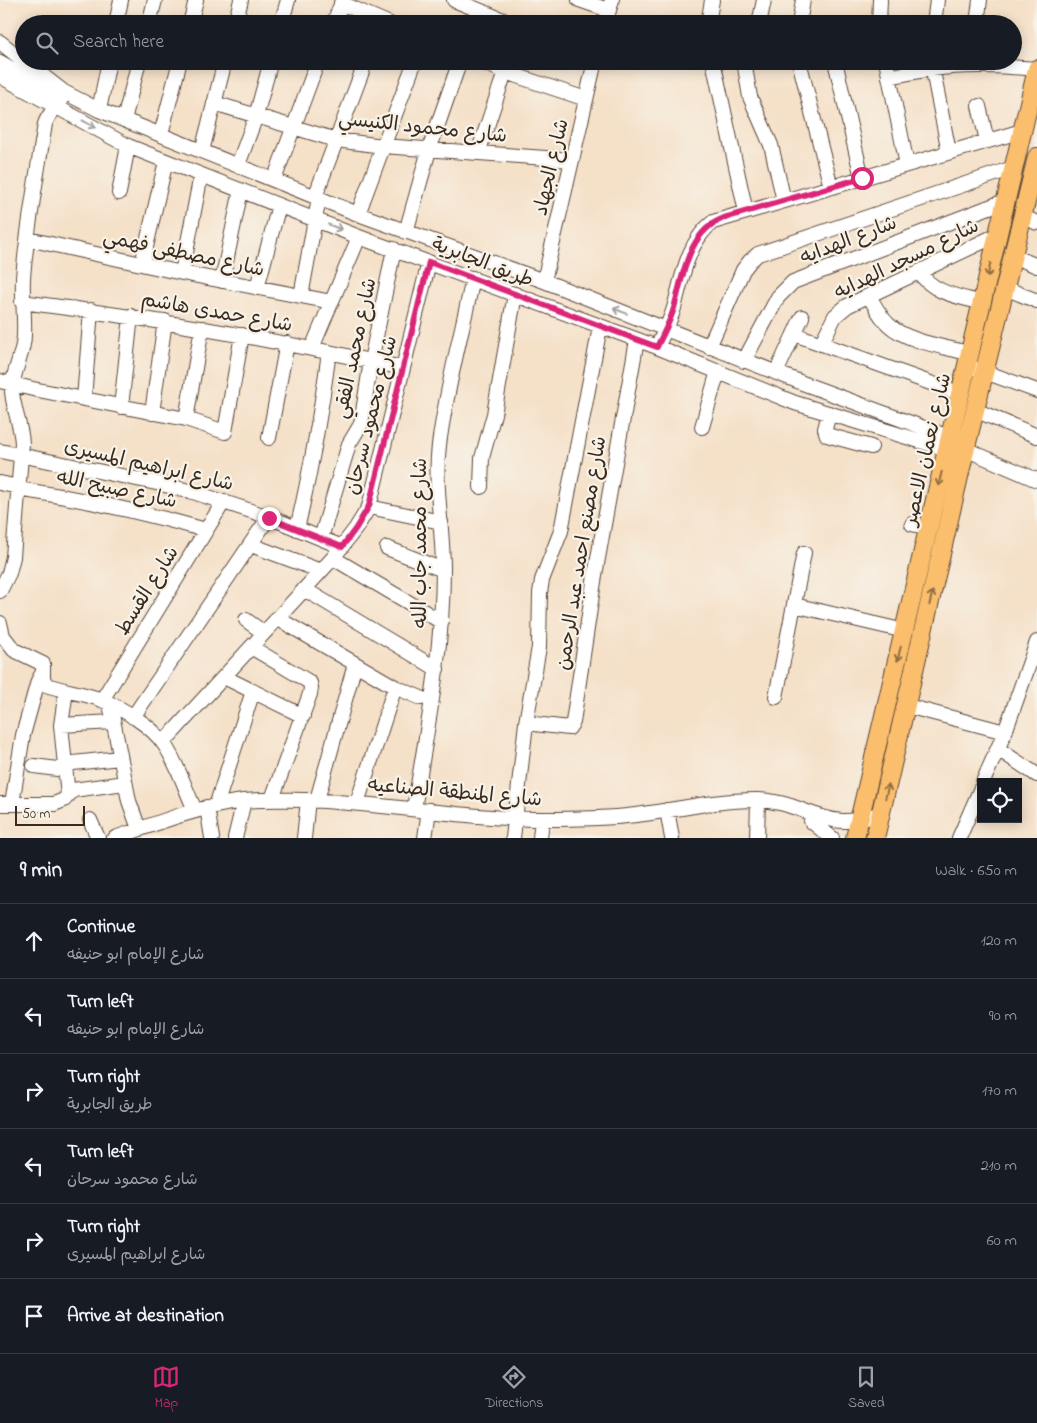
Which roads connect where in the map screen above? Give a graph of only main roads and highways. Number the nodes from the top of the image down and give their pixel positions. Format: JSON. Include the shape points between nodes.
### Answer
{"nodes":[{"id":1,"x":1037,"y":69,"type":"edge"},
{"id":2,"x":1037,"y":160,"type":"edge"},
{"id":3,"x":1030,"y":219,"type":"edge"},
{"id":4,"x":975,"y":336,"type":"junction"},
{"id":5,"x":992,"y":341,"type":"junction"},
{"id":6,"x":974,"y":363,"type":"junction"},
{"id":7,"x":959,"y":447,"type":"junction"},
{"id":8,"x":891,"y":687,"type":"junction"},
{"id":9,"x":908,"y":699,"type":"junction"},
{"id":10,"x":857,"y":831,"type":"edge"},
{"id":11,"x":875,"y":838,"type":"edge"}],
"edges":[{"from":1,"to":4,"type":"main road","name":"شارع نعمان الاعصر","one_way":true},
{"from":2,"to":3,"type":"main road","name":"شارع نعمان الاعصر"},
{"from":3,"to":5,"type":"main road","name":"شارع نعمان الاعصر","via":[[1013,256]]},
{"from":4,"to":5,"type":"main road"},
{"from":4,"to":6,"type":"main road","name":"شارع نعمان الاعصر"},
{"from":5,"to":6,"type":"main road","name":"شارع نعمان الاعصر"},
{"from":6,"to":7,"type":"main road","name":"شارع نعمان الاعصر","via":[[961,394]]},
{"from":6,"to":7,"type":"main road","name":"شارع نعمان الاعصر","via":[[975,410]]},
{"from":7,"to":8,"type":"main road","name":"شارع نعمان الاعصر","one_way":true,"via":[[920,526],[905,631]]},
{"from":9,"to":7,"type":"main road","name":"شارع نعمان الاعصر","one_way":true},
{"from":8,"to":9,"type":"main road"},
{"from":8,"to":10,"type":"main road","name":"شارع نعمان الاعصر"},
{"from":11,"to":9,"type":"main road","name":"شارع نعمان الاعصر","one_way":true}]}
